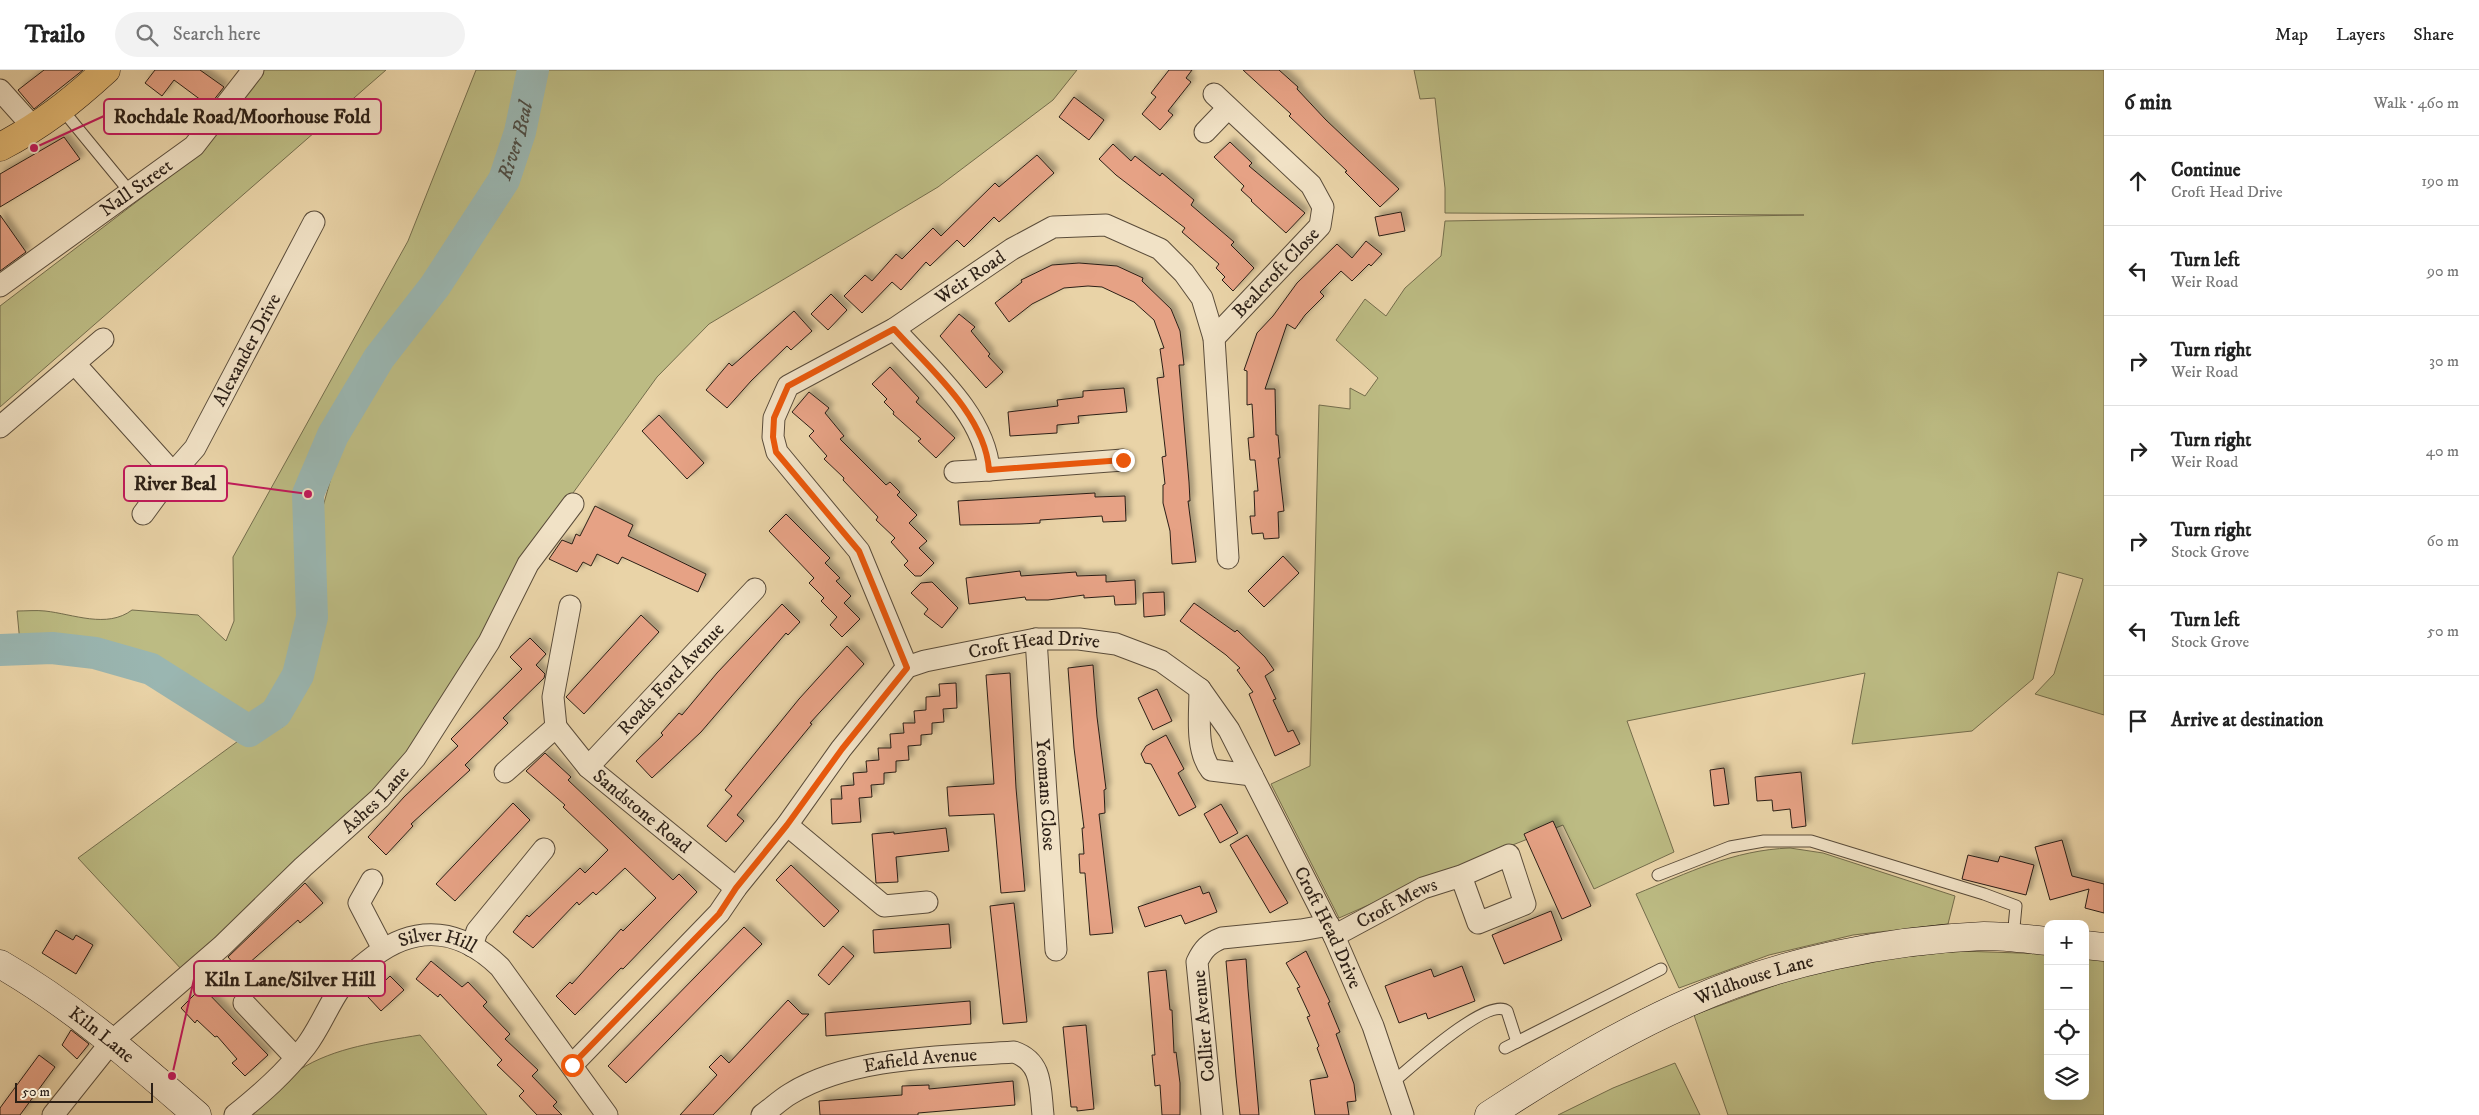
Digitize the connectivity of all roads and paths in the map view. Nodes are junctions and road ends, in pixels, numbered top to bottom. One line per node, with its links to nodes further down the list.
1 (106, 70): 4 (main road)
2 (253, 70): 8 (street, Nall Street)
3 (0, 90): 5 (street)
4 (61, 108): 5 (main road); 8 (lane)
5 (35, 129): 7 (main road)
6 (1205, 132): 12 (street, Bealcroft Close)
7 (0, 146)
8 (130, 192): 10 (street, Nall Street)
9 (314, 222): 19 (street, Alexander Drive)
10 (0, 286)
11 (894, 329): 12 (street, Weir Road); 17 (street); 26 (street, Weir Road)
12 (1214, 338): 22 (street, Weir Road)
13 (103, 339): 14 (street)
14 (75, 364): 15 (street); 19 (street)
15 (0, 426)
16 (1123, 460): 17 (street)
17 (989, 470): 18 (street)
18 (955, 472)
19 (172, 473): 21 (street, Alexander Drive)
20 (573, 504): 50 (street, Ashes Lane)
21 (142, 514)
22 (1228, 558)
23 (755, 589): 29 (street, Roads Ford Avenue)
24 (570, 606): 28 (street)
25 (1036, 639): 26 (street, Croft Head Drive); 27 (street, Croft Head Drive); 46 (street, Yeomans Close)
26 (907, 668): 32 (street)
27 (1200, 690): 31 (street, Croft Head Drive); 31 (street)
28 (556, 727): 29 (street, Sandstone Road); 30 (street)
29 (588, 767): 37 (street, Sandstone Road)
30 (505, 772)
31 (1252, 775): 39 (street, Croft Head Drive)
32 (787, 825): 37 (street); 38 (street)
33 (544, 849): 43 (street)
34 (1658, 875): 40 (lane)
35 (1461, 876): 39 (street, Croft Mews)
36 (372, 880): 45 (street)
37 (736, 888): 54 (street)
38 (927, 902)
39 (1332, 930): 55 (street, Croft Head Drive); 62 (street, Collier Avenue)
40 (2013, 938): 41 (main road, Wildhouse Lane); 64 (main road, Wildhouse Lane)
41 (2044, 941)
42 (2089, 945): 44 (main road)
43 (472, 946): 45 (street, Silver Hill); 54 (street, Silver Hill)
44 (2104, 947)
45 (383, 949): 53 (street, Silver Hill)
46 (1056, 950)
47 (0, 964): 50 (main road, Kiln Lane)
48 (1661, 970): 51 (lane)
49 (244, 1003): 53 (street)
50 (112, 1040): 56 (street, Ashes Lane); 57 (main road, Kiln Lane)
51 (1517, 1042): 52 (lane); 55 (lane)
52 (1505, 1048)
53 (296, 1058): 58 (street, Silver Hill)
54 (572, 1065): 59 (street, Silver Hill)
55 (1393, 1082): 63 (street, Croft Head Drive)
56 (52, 1115)
57 (197, 1115)
58 (235, 1115)
59 (607, 1115)
60 (762, 1115): 61 (street, Eafield Avenue)
61 (1043, 1115)
62 (1212, 1115)
63 (1403, 1115)
64 (1489, 1115)

